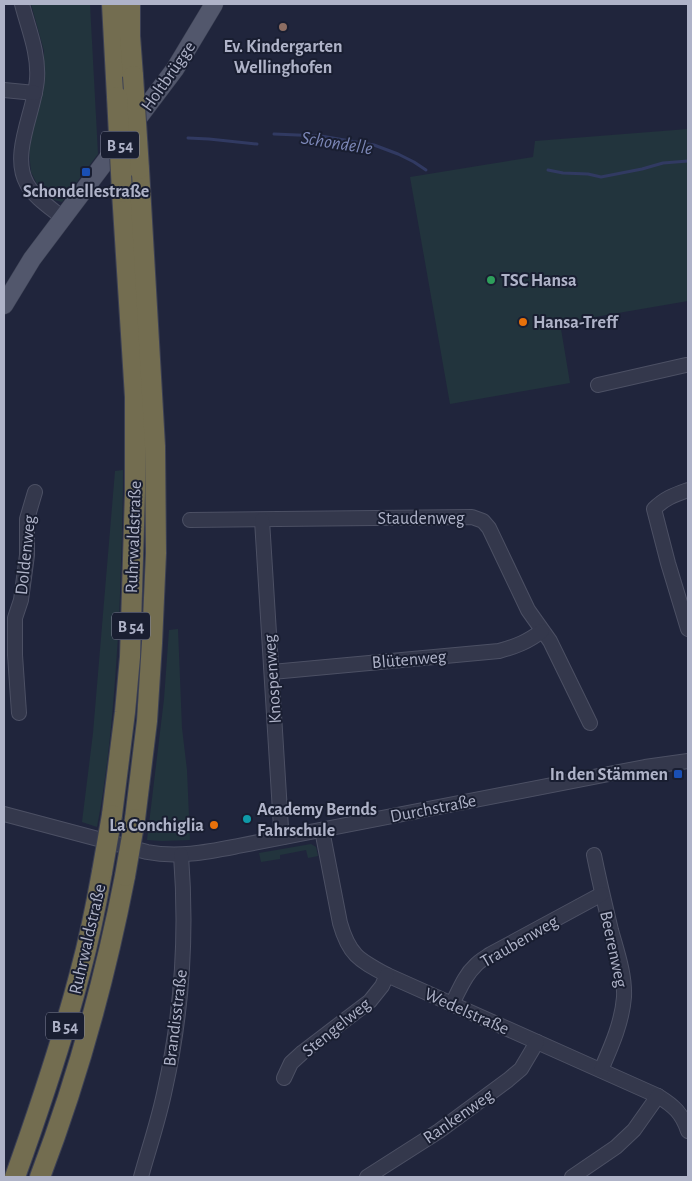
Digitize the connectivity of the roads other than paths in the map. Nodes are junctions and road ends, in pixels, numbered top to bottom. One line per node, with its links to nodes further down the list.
1 (22, 4): 6 (street)
2 (112, 4): 35 (highway, Ruhrwaldstraße / B 54, bridge)
3 (130, 4): 36 (highway, Ruhrwaldstraße / B 54, bridge)
4 (214, 4): 7 (main road, Holtbrügge)
5 (4, 90): 6 (street)
6 (35, 93): 7 (street)
7 (63, 218): 8 (main road, Holtbrügge)
8 (4, 305)
9 (688, 368): 10 (street)
10 (598, 384)
11 (688, 490): 16 (street)
12 (34, 492): 15 (street, Doldenweg)
13 (190, 520): 14 (street, Staudenweg)
14 (262, 520): 17 (street, Staudenweg); 18 (street, Knospenweg)
15 (9, 617): 19 (street, Doldenweg)
16 (688, 629)
17 (542, 631): 18 (street, Blütenweg); 20 (street, Staudenweg)
18 (272, 672): 24 (street, Knospenweg)
19 (19, 713)
20 (590, 723)
21 (688, 761): 23 (street, Durchstraße)
22 (4, 814): 25 (street, Durchstraße)
23 (322, 830): 24 (street, Durchstraße); 28 (street, Wedelstraße)
24 (283, 837): 25 (street, Durchstraße)
25 (181, 855): 37 (street, Brandisstraße)
26 (594, 855): 27 (street, Beerenweg)
27 (602, 894): 29 (street, Traubenweg); 31 (street, Beerenweg)
28 (387, 975): 29 (street, Wedelstraße); 32 (street, Stengelweg)
29 (452, 1004): 30 (street, Wedelstraße)
30 (537, 1042): 31 (street, Wedelstraße); 38 (street, Rankenweg)
31 (601, 1070): 33 (street, Wedelstraße)
32 (284, 1078)
33 (658, 1096): 34 (street, Wedelstraße); 39 (street)
34 (688, 1131)
35 (15, 1177)
36 (40, 1177)
37 (141, 1177)
38 (368, 1177)
39 (572, 1177)

